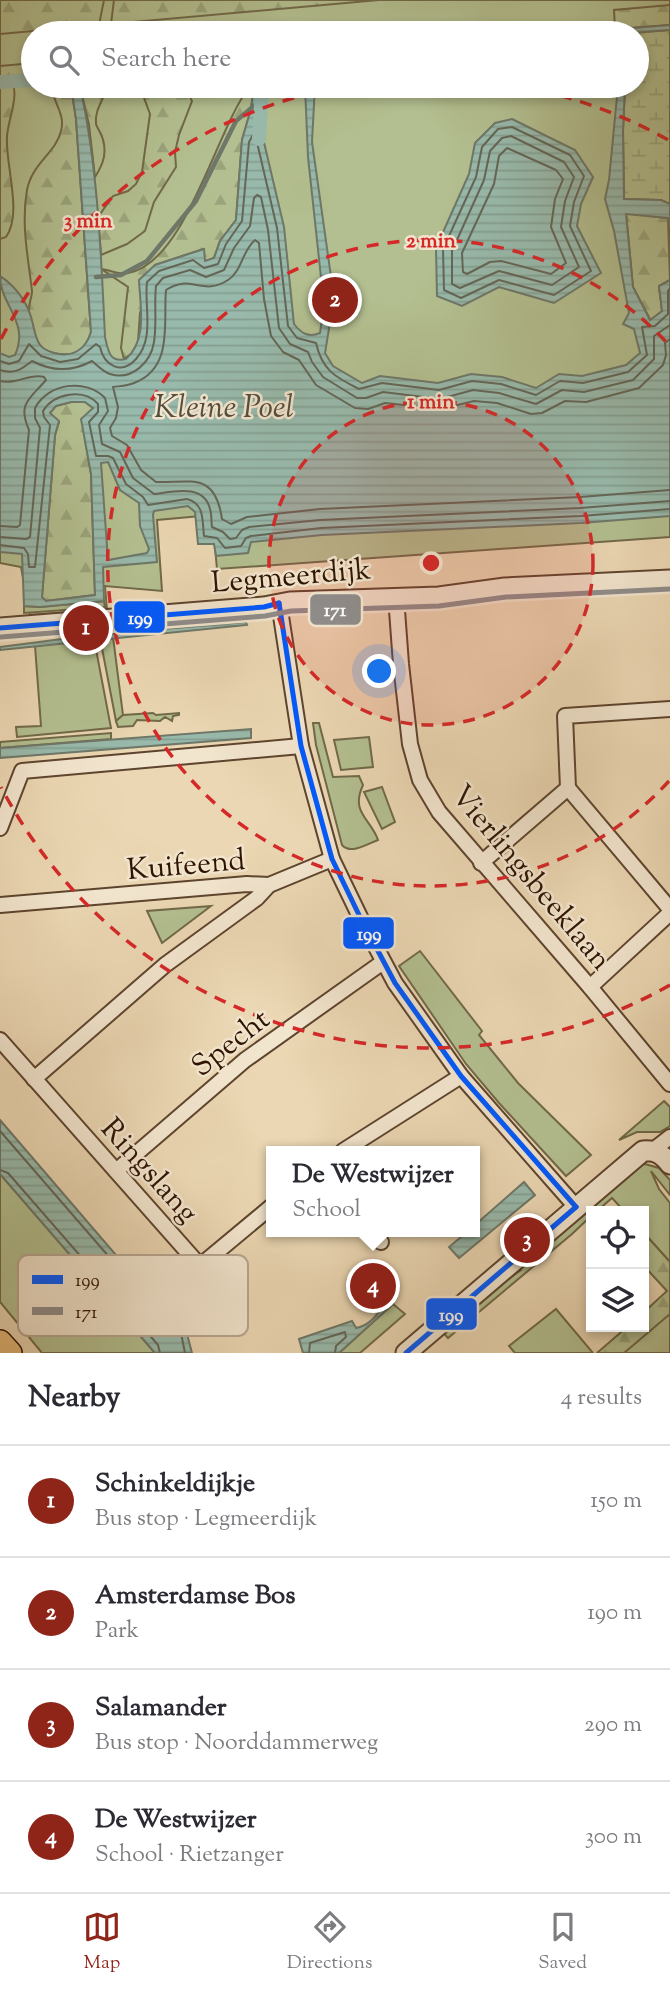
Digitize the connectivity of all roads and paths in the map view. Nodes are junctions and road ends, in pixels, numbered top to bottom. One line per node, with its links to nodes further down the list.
1 (670, 580): 2 (street, Legmeerdijk)
2 (396, 597): 3 (street, Legmeerdijk); 10 (street, Vierlingsbeeklaan)
3 (279, 603): 4 (street, Legmeerdijk); 6 (street)
4 (0, 628)
5 (670, 709): 7 (street)
6 (301, 746): 8 (street); 9 (street)
7 (568, 788): 10 (street); 13 (street)
8 (0, 828)
9 (332, 859): 11 (street, Kuifeend); 14 (street)
10 (481, 863): 15 (street, Vierlingsbeeklaan)
11 (270, 885): 12 (street, Kuifeend); 18 (street, Kuifeend)
12 (0, 905)
13 (670, 911): 15 (street)
14 (383, 962): 17 (street); 23 (street, Specht)
15 (590, 987): 19 (street, Vierlingsbeeklaan)
16 (0, 1040): 18 (street, Ringslang)
17 (461, 1076): 21 (street); 24 (street)
18 (34, 1079): 23 (street, Ringslang)
19 (670, 1084)
20 (670, 1137): 22 (street)
21 (351, 1146)
22 (662, 1157): 24 (street)
23 (116, 1171): 26 (street, Ringslang)
24 (576, 1208): 30 (street)
25 (266, 1210): 27 (street, Ringslang)
26 (190, 1255)
27 (213, 1255)
28 (0, 1342): 29 (main road)
29 (10, 1353)
30 (405, 1353)

